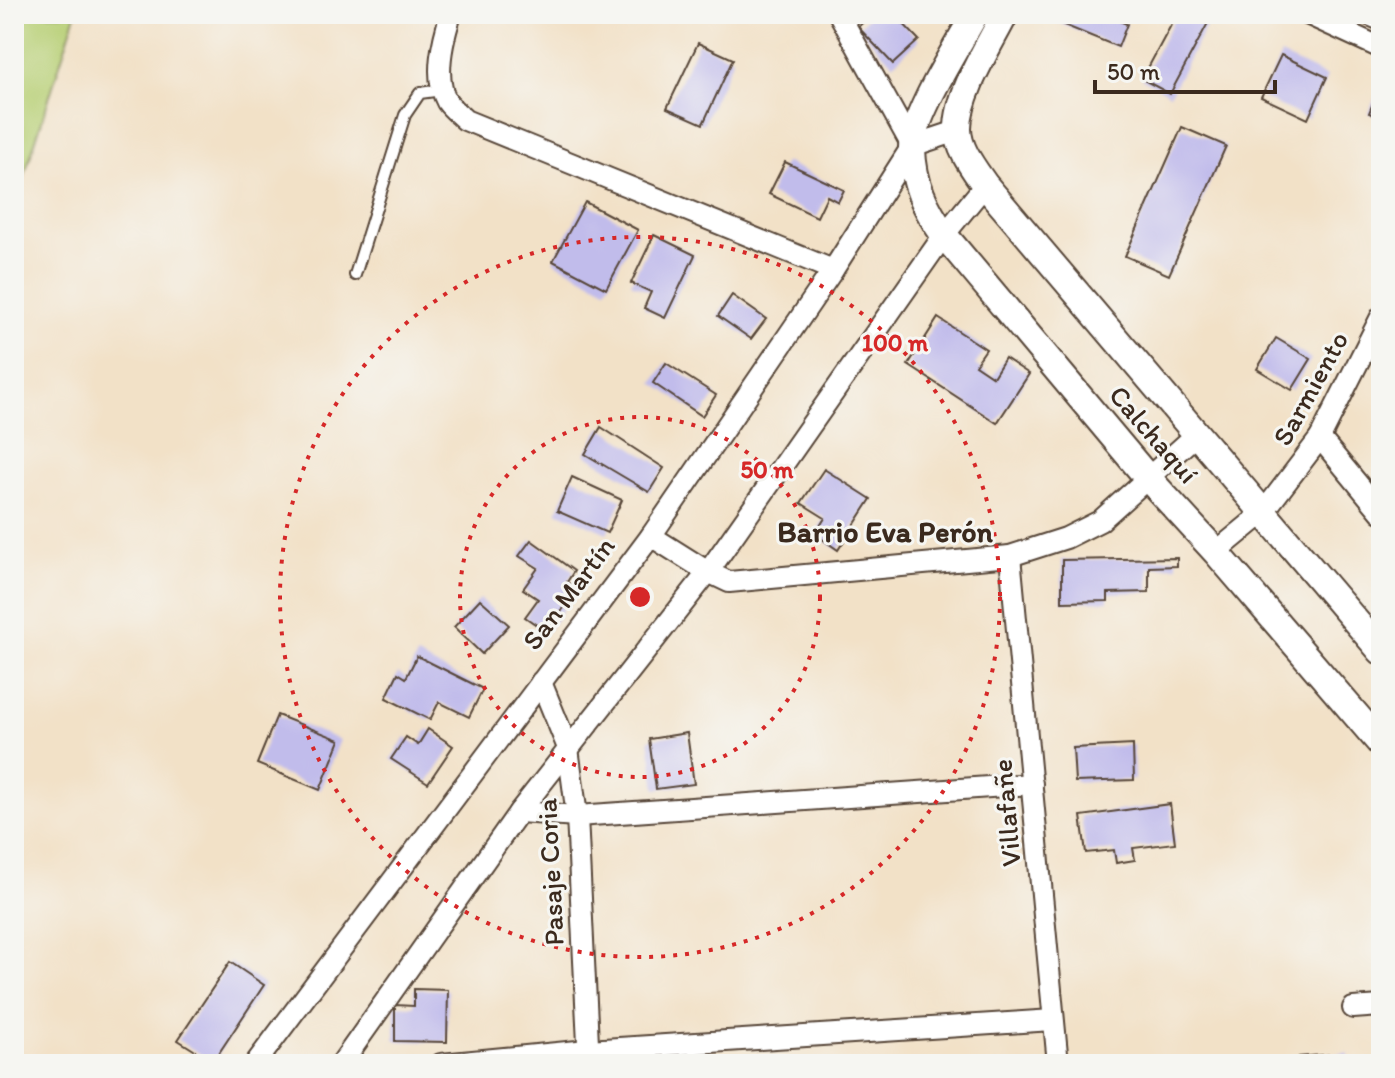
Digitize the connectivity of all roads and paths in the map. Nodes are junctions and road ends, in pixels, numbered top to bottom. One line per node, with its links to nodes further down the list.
1 (451, 14): 9 (street)
2 (839, 14): 11 (street)
3 (975, 14): 11 (street, San Martín)
4 (1005, 14): 10 (street)
5 (1307, 14): 8 (street)
6 (1367, 14): 7 (street)
7 (1381, 20)
8 (1381, 48)
9 (442, 90): 14 (street); 15 (lane)
10 (957, 131): 11 (street); 12 (street, Calchaquí)
11 (912, 146): 13 (street, Calchaquí); 14 (street, San Martín)
12 (985, 185): 13 (street); 17 (street, Calchaquí)
13 (944, 235): 19 (street, Calchaquí); 25 (street)
14 (833, 270): 22 (street, San Martín)
15 (355, 275)
16 (1381, 317): 18 (street, Sarmiento)
17 (1197, 434): 19 (street); 21 (street, Calchaquí)
18 (1320, 438): 20 (street); 21 (street, Sarmiento)
19 (1147, 477): 23 (street, Calchaquí); 24 (street)
20 (1381, 512)
21 (1262, 514): 23 (street, Sarmiento); 26 (street, Calchaquí)
22 (651, 536): 25 (street); 27 (street, San Martín)
23 (1216, 552): 28 (street, Calchaquí)
24 (1010, 556): 25 (street); 30 (street, Villafañe)
25 (708, 572): 29 (street)
26 (1381, 651)
27 (541, 682): 29 (street, Pasaje Coria); 38 (street, San Martín)
28 (1381, 744)
29 (568, 748): 31 (street); 32 (street, Pasaje Coria)
30 (1032, 784): 32 (street); 35 (street, Villafañe)
31 (519, 812): 32 (street); 37 (street)
32 (577, 816): 36 (street, Pasaje Coria)
33 (1381, 1006): 34 (street)
34 (1353, 1008)
35 (1053, 1020): 36 (street); 40 (street, Villafañe)
36 (588, 1057): 39 (street)
37 (349, 1063)
38 (255, 1064)
39 (441, 1064)
40 (1058, 1064)

